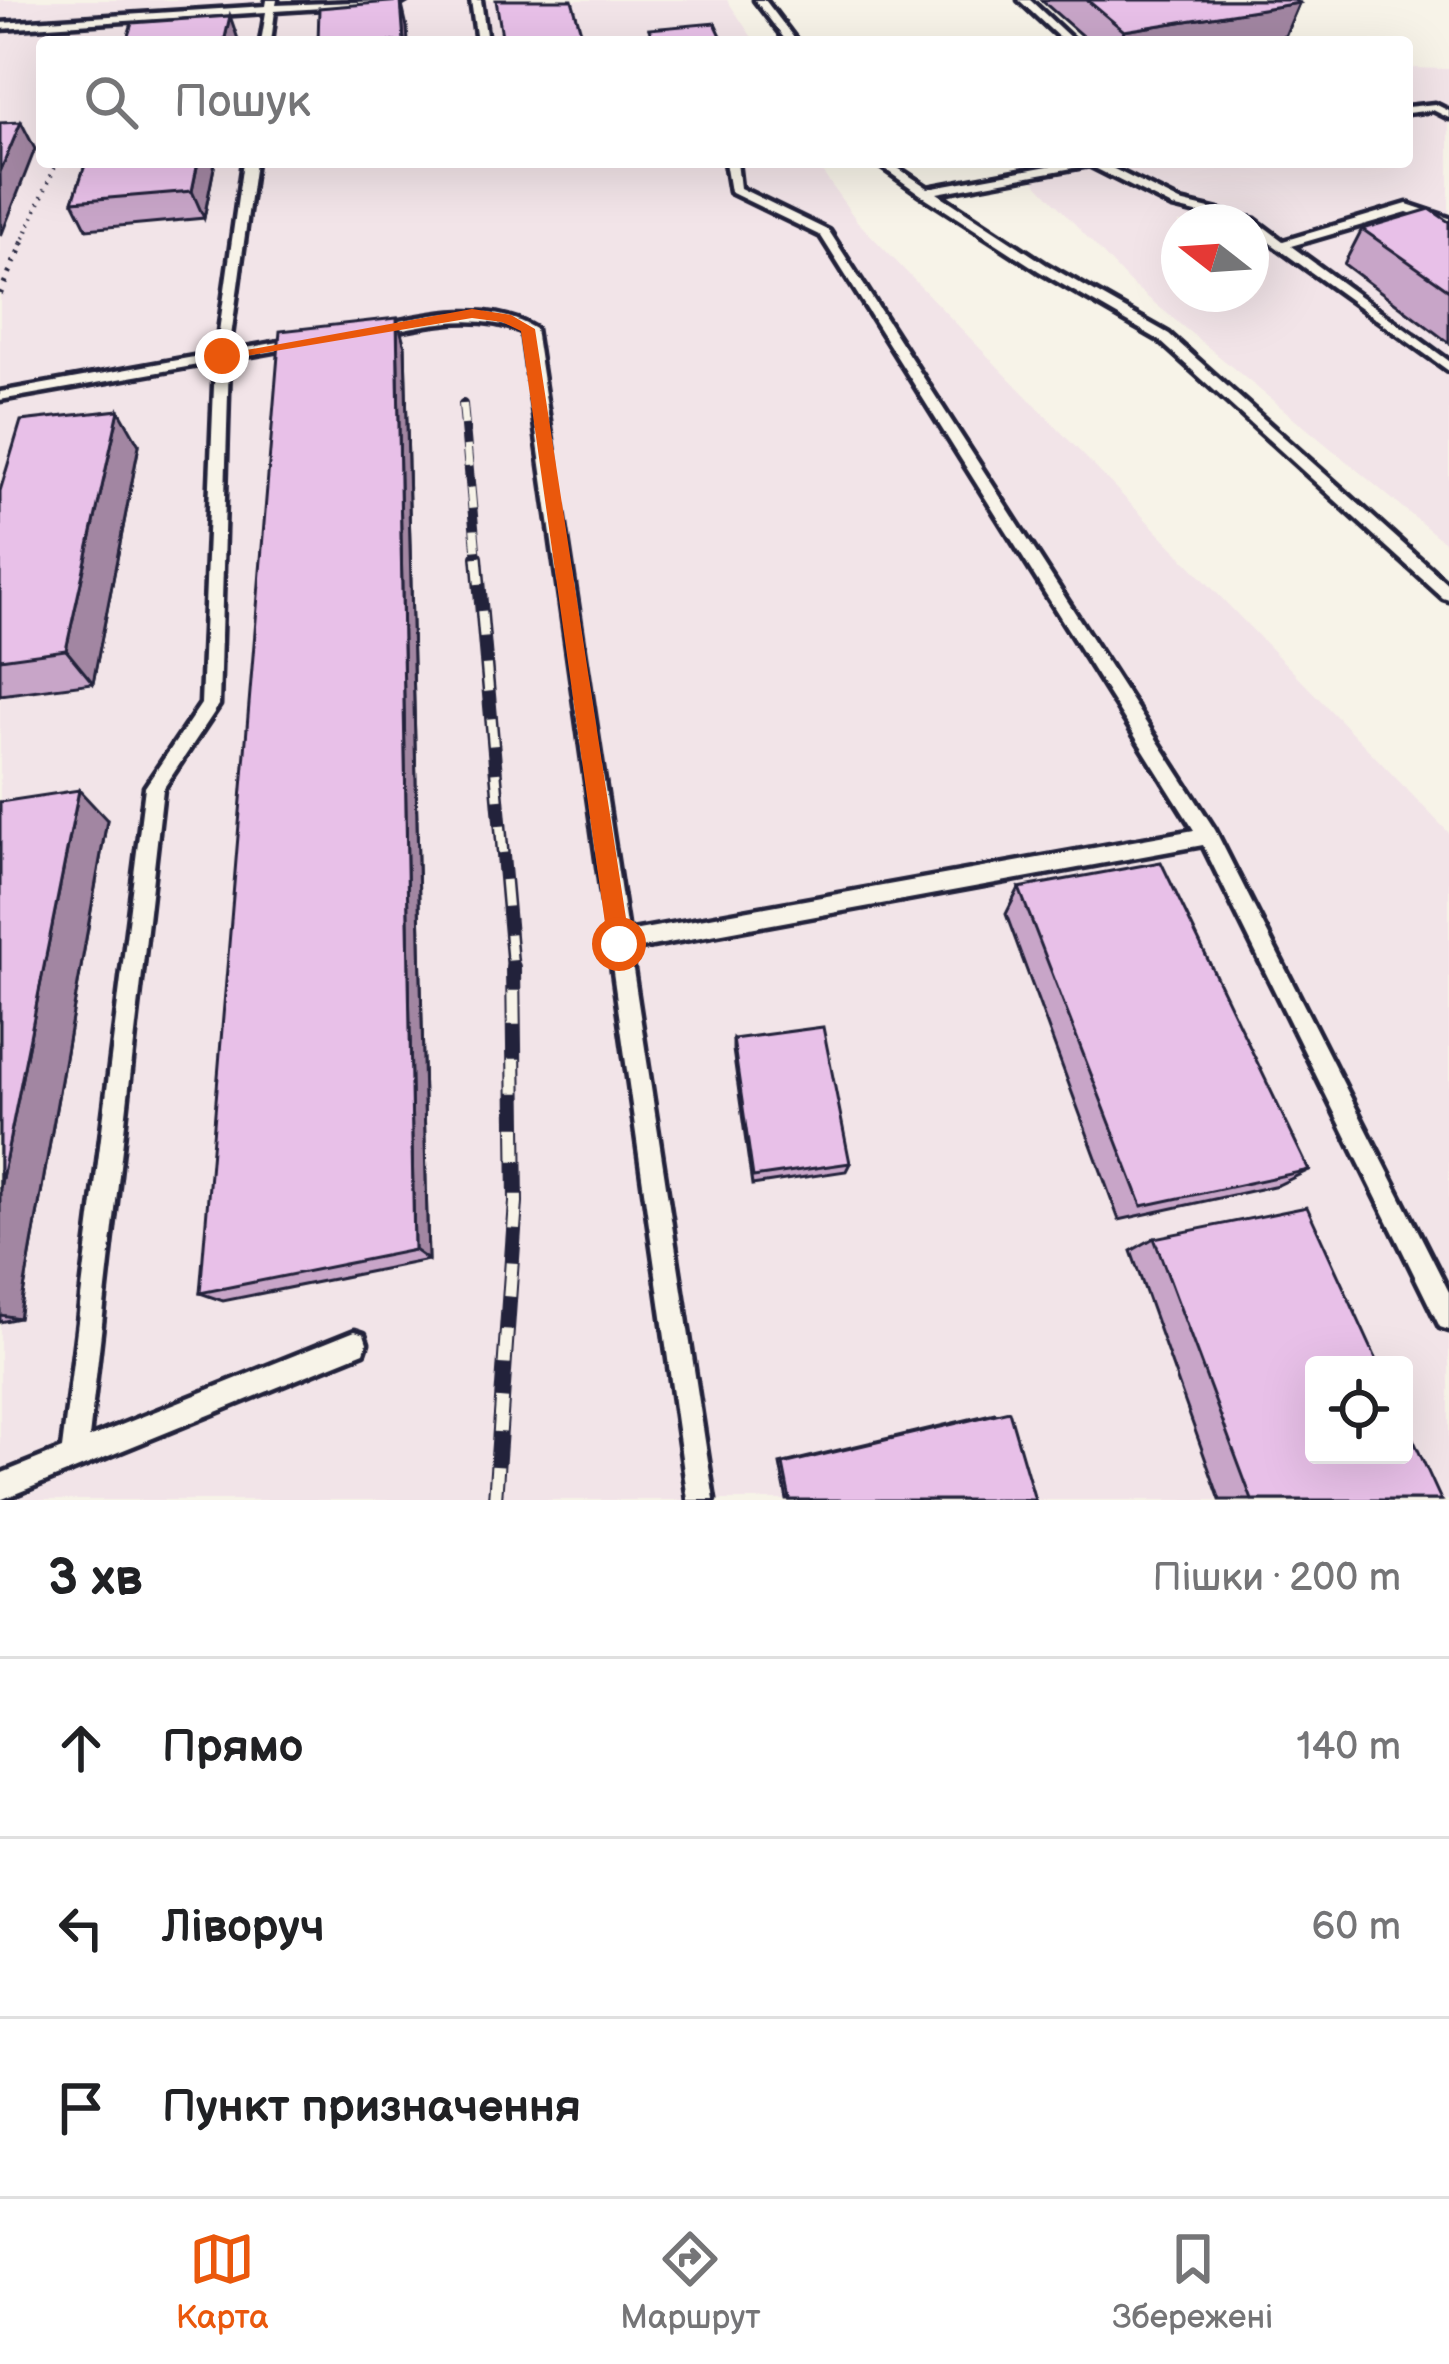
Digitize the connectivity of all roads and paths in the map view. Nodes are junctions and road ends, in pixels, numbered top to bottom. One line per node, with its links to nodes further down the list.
1 (402, 0): 5 (lane)
2 (476, 0): 8 (lane)
3 (760, 0): 9 (lane)
4 (1024, 0): 10 (lane)
5 (271, 5): 6 (lane); 7 (lane)
6 (0, 26)
7 (267, 36)
8 (481, 36)
9 (787, 36)
10 (1063, 36)
11 (1413, 109): 12 (lane)
12 (1449, 115)
13 (54, 168): 24 (path)
14 (248, 168): 27 (lane)
15 (732, 168): 31 (lane)
16 (889, 168): 19 (lane)
17 (1058, 168): 19 (lane)
18 (1102, 168): 20 (lane)
19 (924, 193): 30 (lane)
20 (1174, 204)
21 (1449, 222): 23 (lane)
22 (1269, 234): 23 (lane)
23 (1285, 244): 28 (lane)
24 (0, 294)
25 (358, 333): 32 (lane)
26 (313, 340): 27 (lane)
27 (222, 356): 29 (lane); 35 (lane)
28 (1449, 367)
29 (0, 396)
30 (1449, 594)
31 (1208, 836): 32 (lane); 33 (lane)
32 (619, 944): 37 (lane)
33 (1449, 1318)
34 (355, 1343): 35 (lane)
35 (74, 1456): 36 (lane)
36 (0, 1487)
37 (700, 1500)

